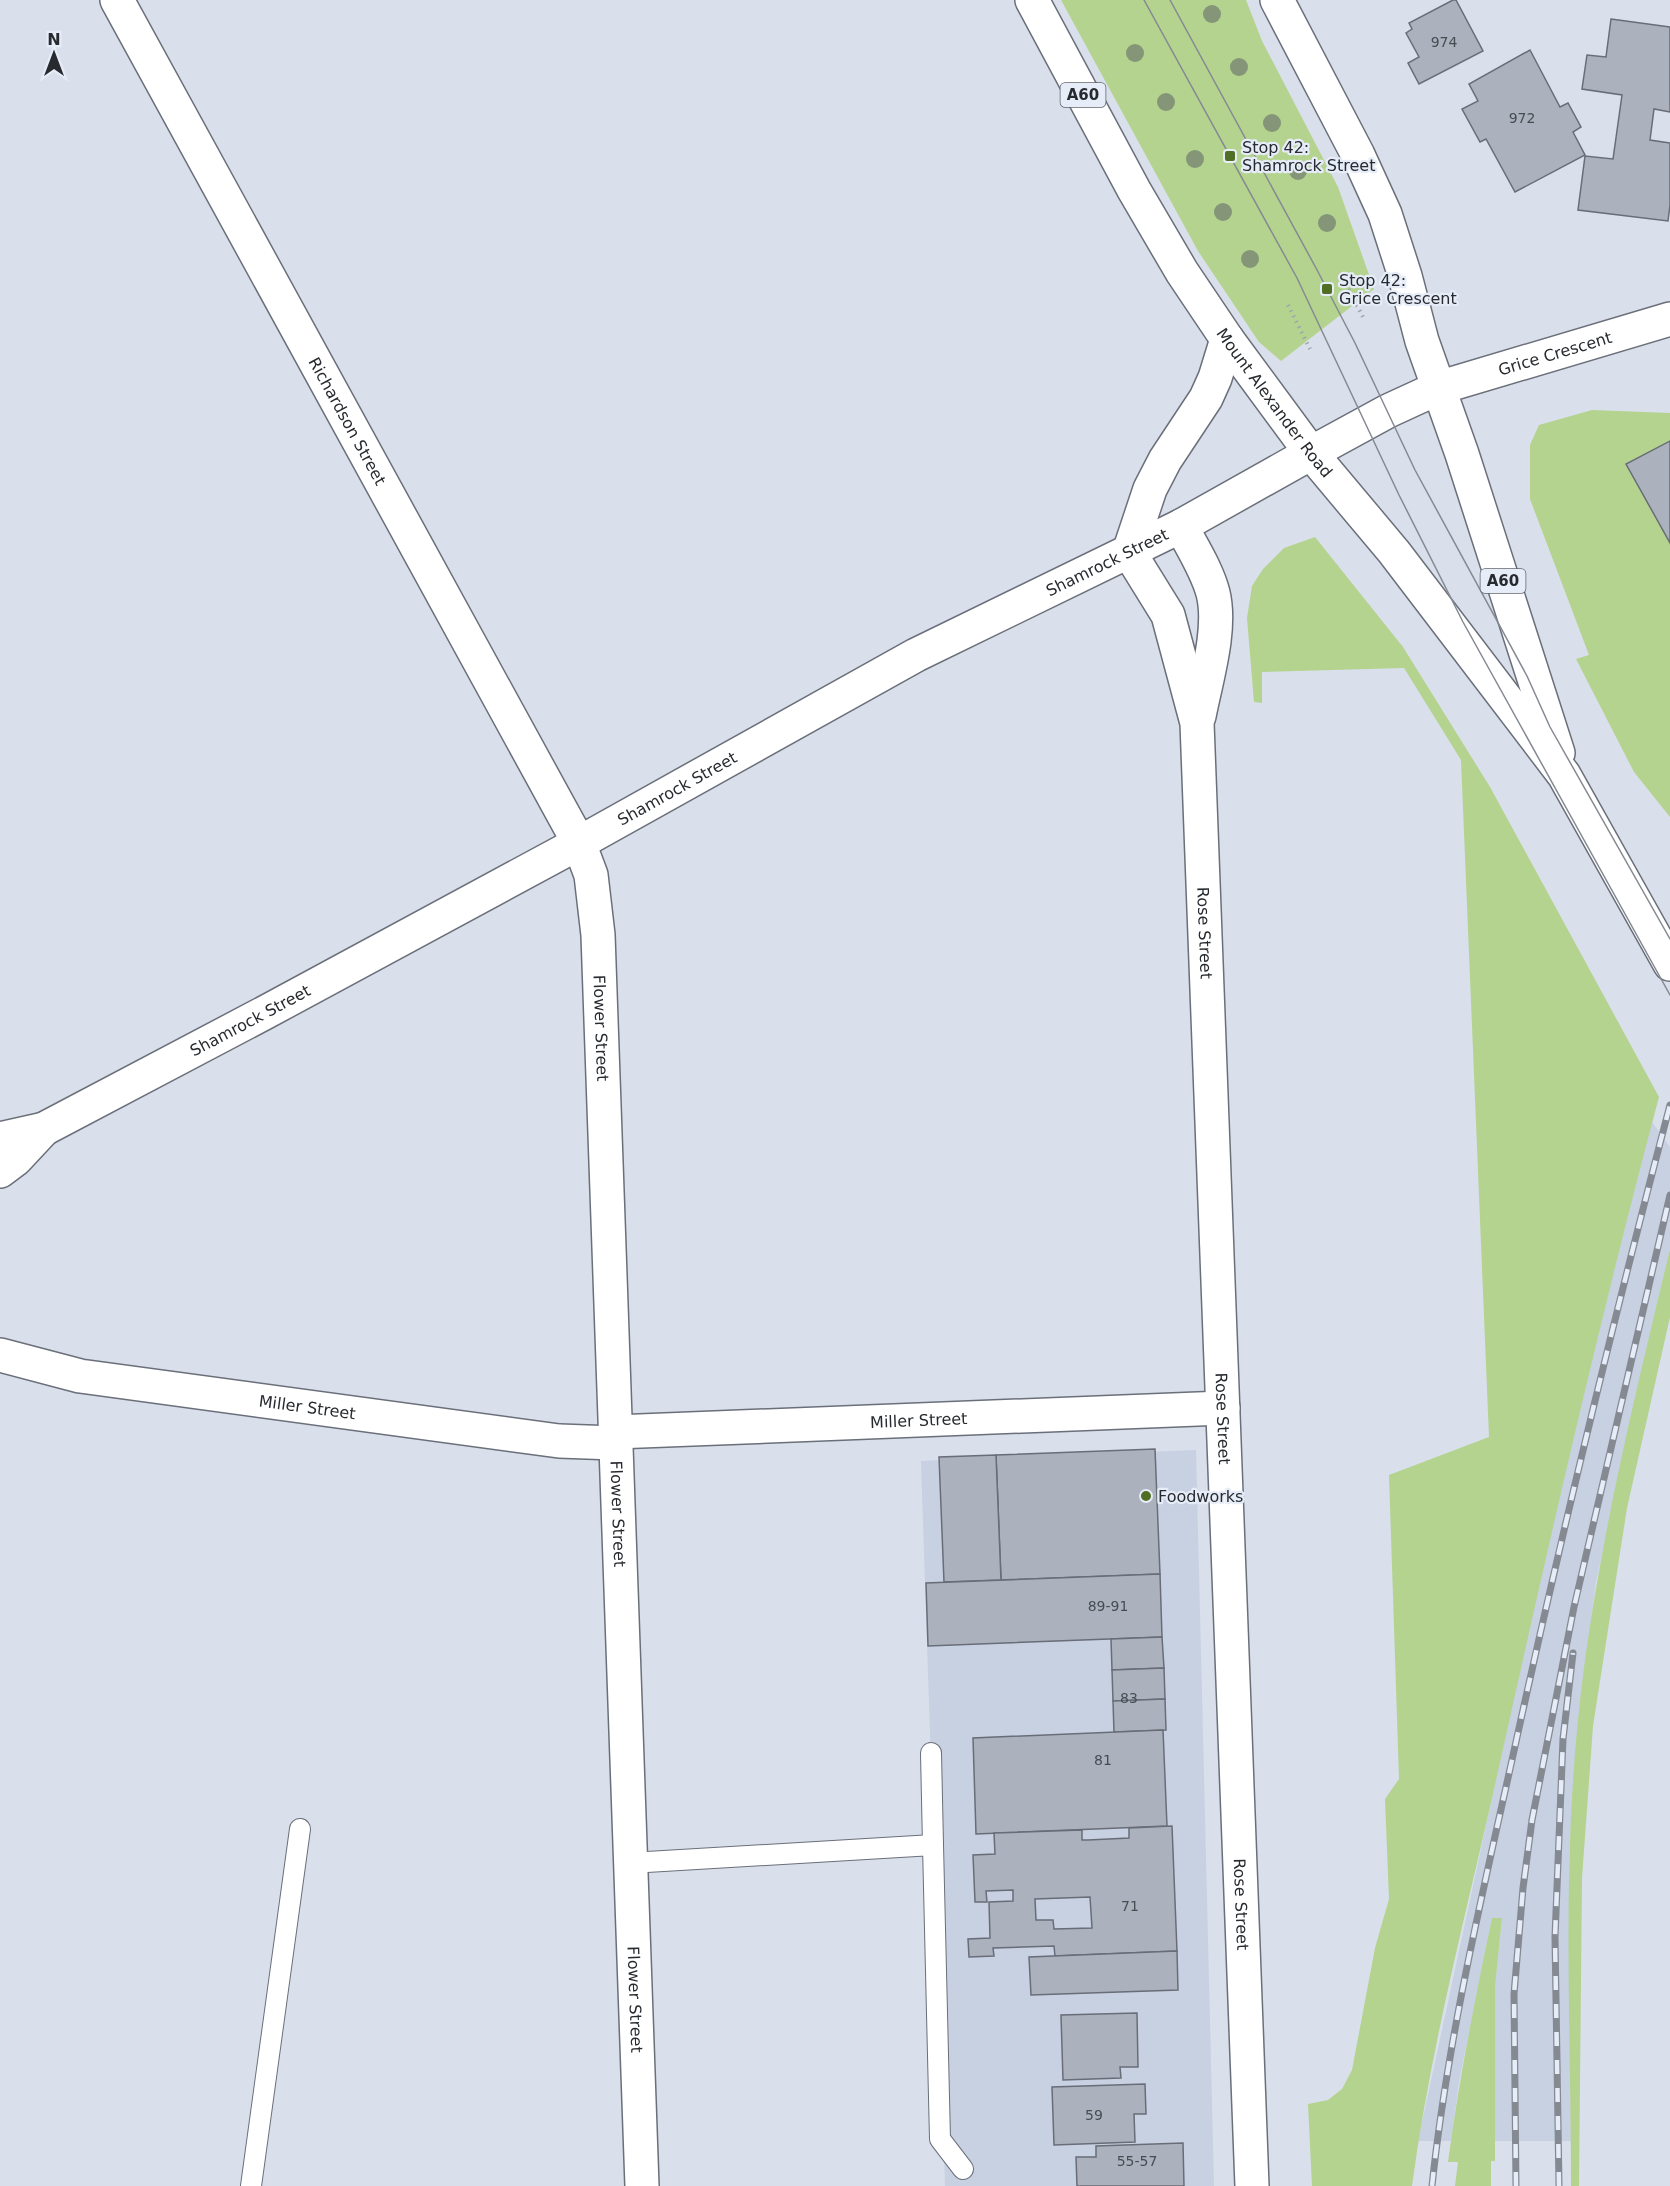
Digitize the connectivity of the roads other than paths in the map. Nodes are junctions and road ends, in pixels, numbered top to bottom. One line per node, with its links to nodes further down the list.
1 (117, 0): 12 (street, Richardson Street)
2 (1032, 0): 5 (street, Mount Alexander Road / A60)
3 (1277, 0): 6 (street, Mount Alexander Road / A60)
4 (1670, 319): 6 (street, Grice Crescent)
5 (1227, 339): 7 (street, Mount Alexander Road / A60); 9 (street)
6 (1438, 388): 7 (street, Grice Crescent); 11 (street, Mount Alexander Road / A60)
7 (1311, 453): 8 (street, Shamrock Street); 11 (street, Mount Alexander Road / A60)
8 (1181, 526): 9 (street, Shamrock Street); 10 (street, Rose Street)
9 (1129, 552): 10 (street, Rose Street); 12 (street, Shamrock Street)
10 (1197, 723): 18 (street, Rose Street)
11 (1564, 775): 13 (street, Mount Alexander Road / A60)
12 (579, 843): 14 (street, Shamrock Street); 19 (street, Flower Street)
13 (1670, 964)
14 (44, 1129): 15 (street, Shamrock Street); 16 (street, Shamrock Street)
15 (0, 1139)
16 (0, 1171)
17 (0, 1355): 19 (street, Miller Street)
18 (1223, 1408): 19 (street, Miller Street); 27 (street, Rose Street)
19 (615, 1438): 23 (street, Flower Street)
20 (931, 1754): 22 (lane)
21 (300, 1828): 25 (lane)
22 (933, 1845): 23 (lane); 24 (lane)
23 (630, 1863): 26 (street, Flower Street)
24 (963, 2169)
25 (251, 2186)
26 (642, 2186)
27 (1252, 2186)

